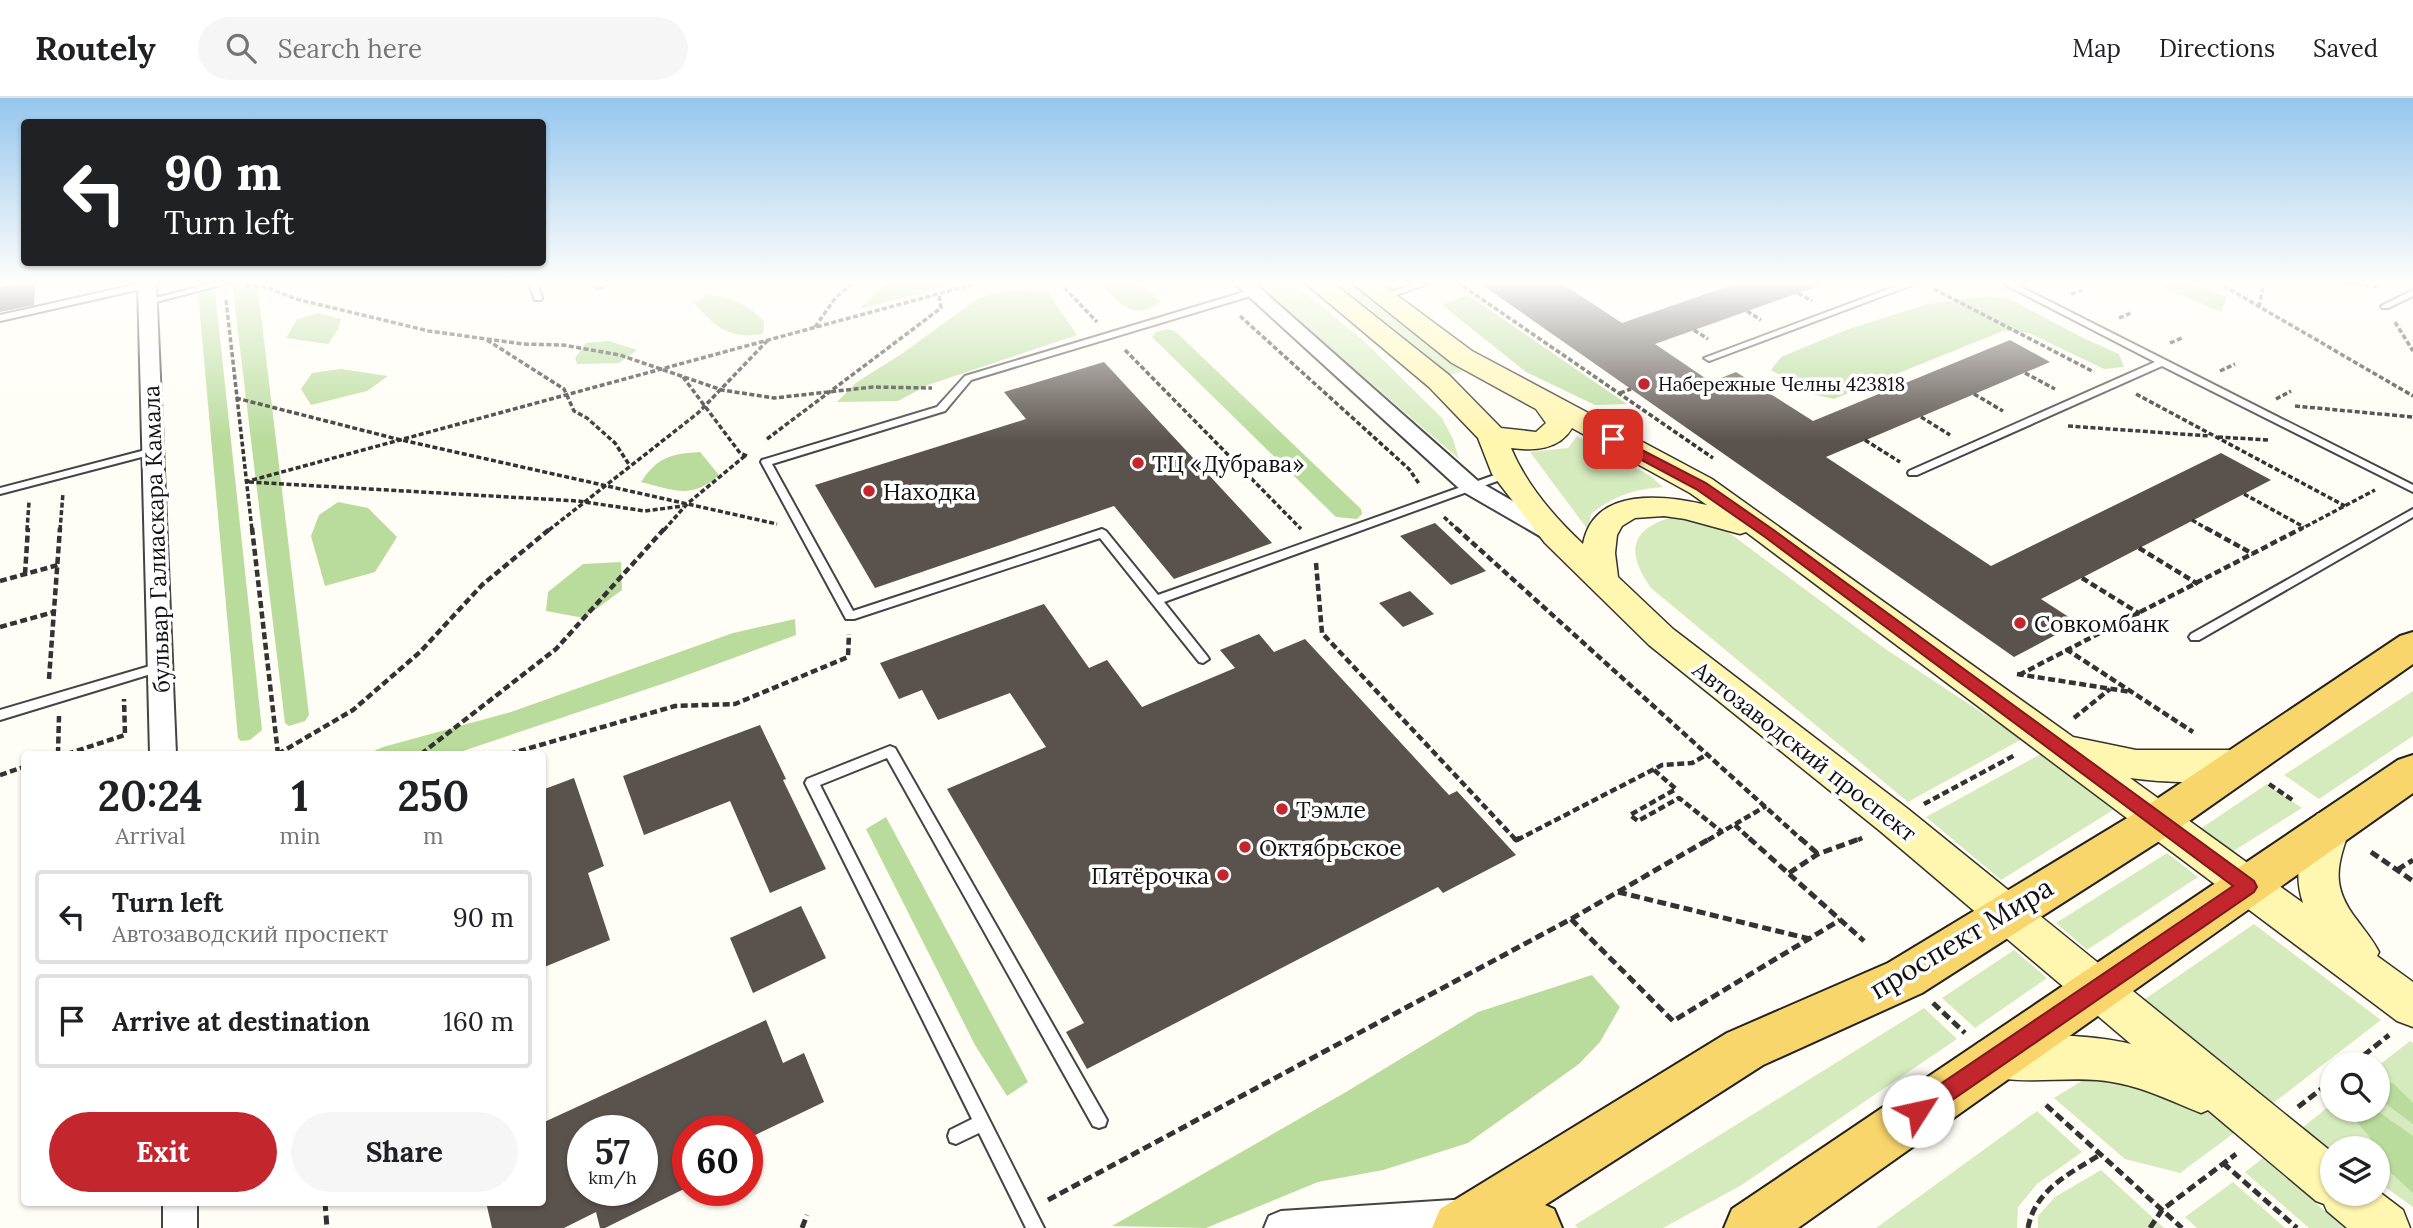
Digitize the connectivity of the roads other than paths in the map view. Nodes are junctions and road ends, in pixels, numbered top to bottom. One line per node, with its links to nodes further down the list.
1 (149, 335): 12 (street, бульвар Галиаскара Камала)
2 (1112, 335): 22 (lane)
3 (1301, 335): 15 (street)
4 (1382, 335): 11 (street, Автозаводский проспект)
5 (1432, 335): 10 (street)
6 (1772, 335): 8 (lane)
7 (2109, 335): 9 (lane)
8 (1709, 358)
9 (2163, 362): 13 (lane); 16 (lane)
10 (1547, 403): 11 (street); 19 (street)
11 (1491, 435): 14 (street, Автозаводский проспект)
12 (153, 451): 17 (lane); 26 (street, бульвар Галиаскара Камала)
13 (1915, 473)
14 (1507, 474): 15 (lane); 20 (street, Автозаводский проспект)
15 (1470, 486): 20 (street); 22 (lane)
16 (2413, 489)
17 (0, 491)
18 (2413, 512): 23 (lane)
19 (1770, 534): 21 (street); 28 (street)
20 (1556, 536): 21 (street, Автозаводский проспект)
21 (1603, 583): 35 (street, Автозаводский проспект)
22 (1157, 600): 25 (lane)
23 (2195, 637)
24 (2413, 645): 30 (main road, проспект Мира)
25 (1203, 659)
26 (160, 667): 27 (lane); 29 (street, бульвар Галиаскара Камала)
27 (0, 715)
28 (2045, 738): 30 (street); 32 (street)
29 (163, 751)
30 (2250, 771): 32 (main road, проспект Мира)
31 (2413, 771): 33 (main road)
32 (2157, 821): 34 (street); 35 (main road, проспект Мира)
33 (2331, 825): 34 (main road); 37 (street)
34 (2247, 887): 36 (main road); 37 (street)
35 (2006, 914): 36 (street, Автозаводский проспект); 46 (main road, проспект Мира)
36 (2097, 988): 38 (main road); 41 (street, Автозаводский проспект)
37 (2407, 1015)
38 (1980, 1046): 41 (street); 51 (main road)
39 (1099, 1120): 40 (lane)
40 (983, 1122): 42 (lane); 48 (lane)
41 (2268, 1130): 43 (street, Автозаводский проспект)
42 (956, 1136)
43 (2320, 1173)
44 (180, 1206): 47 (street)
45 (2358, 1206): 52 (street)
46 (1469, 1222): 49 (street); 50 (main road)
47 (180, 1228)
48 (1035, 1228)
49 (1281, 1228)
50 (1535, 1228)
51 (1751, 1228)
52 (2385, 1228)

